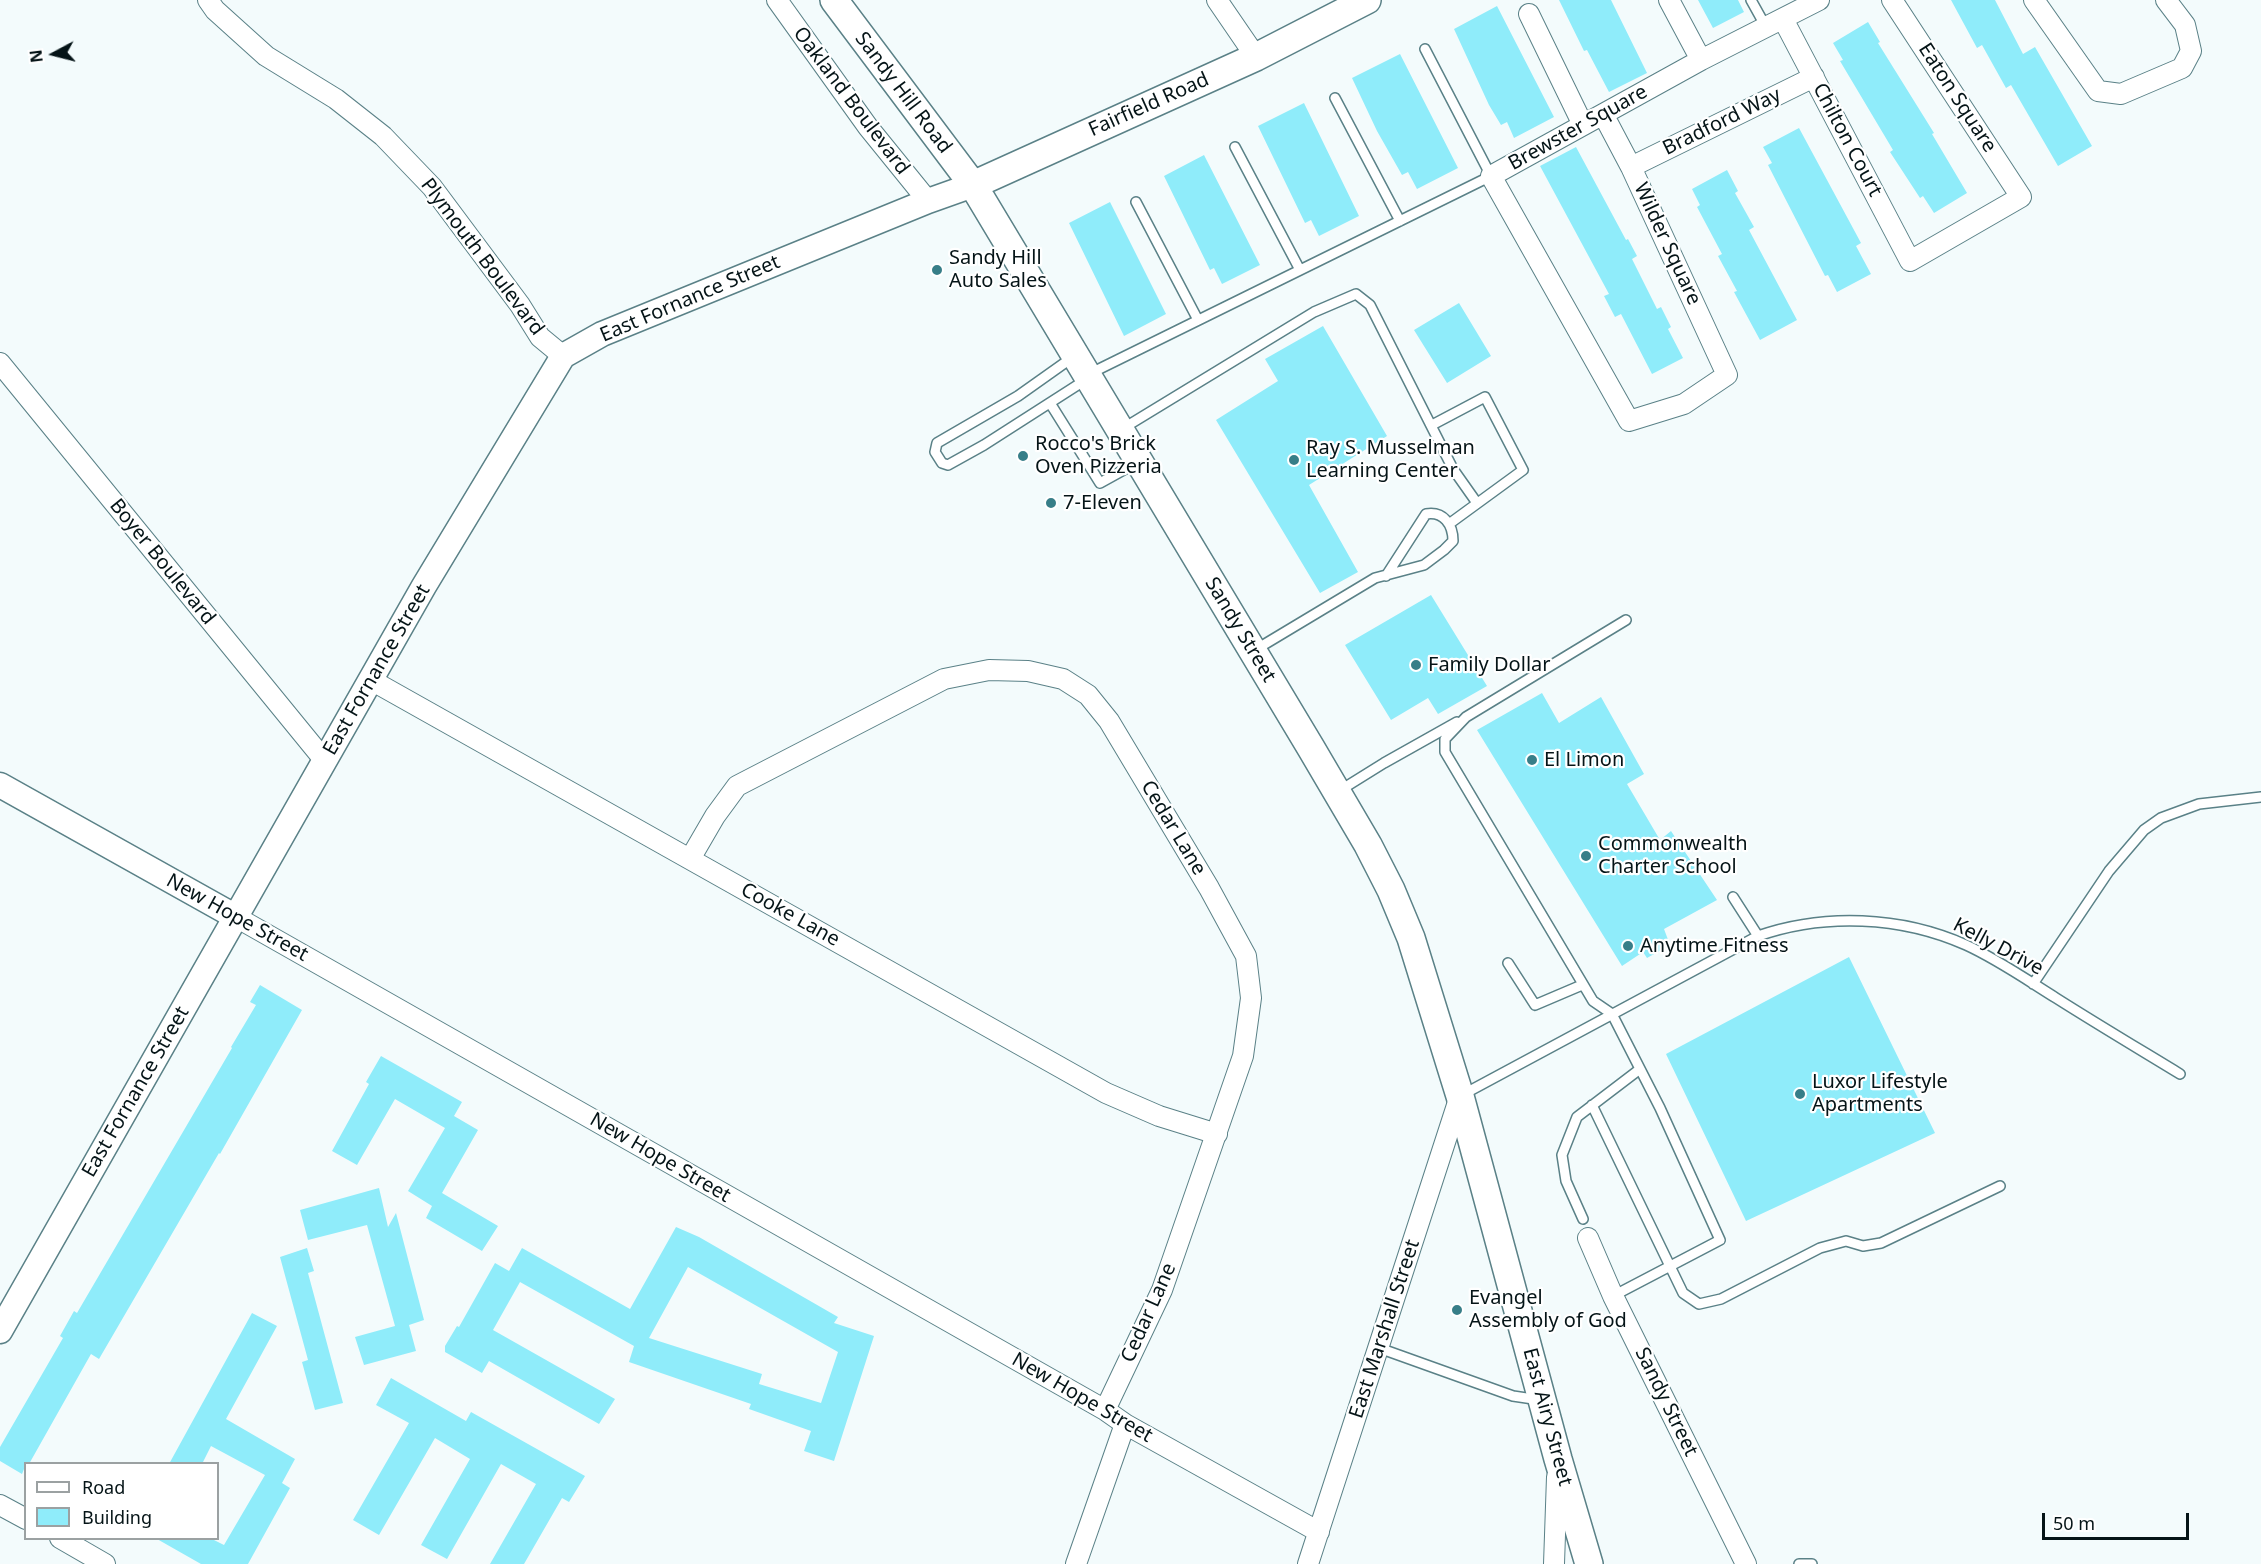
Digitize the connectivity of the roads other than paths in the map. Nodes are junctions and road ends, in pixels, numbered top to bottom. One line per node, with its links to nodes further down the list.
1 (208, 0): 31 (street, Plymouth Boulevard)
2 (777, 0): 25 (street, Oakland Boulevard)
3 (834, 0): 24 (main road, Sandy Hill Road)
4 (1217, 0): 15 (street)
5 (1367, 0): 15 (main road, Fairfield Road)
6 (1670, 0): 16 (street)
7 (1751, 0): 13 (lane)
8 (1820, 0): 13 (street, Brewster Square)
9 (1892, 0): 28 (street, Eaton Square)
10 (2034, 0): 11 (street)
11 (2166, 0)
12 (1529, 14): 20 (street)
13 (1774, 23): 16 (street, Brewster Square); 17 (street, Chilton Court)
14 (1425, 49): 23 (lane)
15 (1256, 57): 24 (main road, Fairfield Road)
16 (1701, 60): 19 (street, Brewster Square)
17 (1814, 77): 22 (street, Bradford Way); 28 (street, Chilton Court)
18 (1335, 98): 27 (lane)
19 (1603, 114): 20 (street, Brewster Square); 22 (street, Wilder Square)
20 (1583, 125): 23 (street, Brewster Square)
21 (1235, 147): 29 (lane)
22 (1630, 167): 35 (street, Wilder Square)
23 (1491, 176): 27 (lane); 35 (street, Brewster Square)
24 (973, 185): 25 (street, Fairfield Road); 33 (main road, Sandy Street)
25 (928, 201): 31 (street, East Fornance Street)
26 (1136, 202): 30 (lane)
27 (1400, 221): 29 (lane)
28 (1910, 261)
29 (1300, 270): 30 (lane)
30 (1198, 320): 33 (lane)
31 (563, 356): 44 (street, East Fornance Street)
32 (0, 363): 46 (street, Boyer Boulevard)
33 (1083, 369): 34 (lane); 34 (lane); 37 (main road, Sandy Street)
34 (1050, 403): 38 (lane)
35 (1629, 421)
36 (1432, 425): 37 (lane); 39 (lane); 39 (lane)
37 (1120, 430): 38 (main road, Sandy Street)
38 (1138, 461): 43 (main road, Sandy Street)
39 (1477, 503): 40 (lane)
40 (1449, 524): 41 (lane); 41 (lane)
41 (1386, 576): 43 (lane)
42 (1626, 620): 45 (lane)
43 (1252, 651): 48 (main road, Sandy Street)
44 (371, 680): 46 (street, East Fornance Street); 50 (street, Cooke Lane)
45 (1466, 717): 48 (lane); 56 (lane)
46 (325, 761): 52 (street, East Fornance Street)
47 (0, 785): 52 (street, New Hope Street)
48 (1337, 792): 60 (main road, Sandy Street)
49 (2261, 797): 55 (lane)
50 (690, 859): 62 (street, Cooke Lane); 62 (street, Cedar Lane)
51 (1733, 897): 53 (lane)
52 (236, 916): 68 (street, East Fornance Street); 71 (street, New Hope Street)
53 (1758, 936): 55 (lane, Kelly Drive); 57 (lane, Kelly Drive)
54 (1508, 963): 56 (lane)
55 (2033, 984): 59 (lane, Kelly Drive)
56 (1582, 985): 57 (lane)
57 (1612, 1014): 58 (lane); 60 (lane, Kelly Drive)
58 (1640, 1069): 61 (lane); 66 (lane)
59 (2180, 1074)
60 (1460, 1096): 69 (street, East Marshall Street); 70 (main road, East Airy Street)
61 (1592, 1105): 64 (lane); 66 (lane)
62 (1216, 1134): 71 (street, Cedar Lane)
63 (2000, 1186): 66 (lane)
64 (1583, 1219)
65 (1588, 1238): 67 (street, Sandy Street)
66 (1670, 1266): 67 (lane)
67 (1613, 1296): 84 (street, Sandy Street)
68 (0, 1331)
69 (1378, 1348): 70 (lane); 76 (street, East Marshall Street)
70 (1542, 1400): 73 (main road, East Airy Street)
71 (1105, 1410): 72 (street, New Hope Street)
72 (1125, 1424): 76 (street, New Hope Street); 79 (street)
73 (1558, 1459): 82 (street); 83 (main road, East Airy Street)
74 (0, 1505): 75 (street)
75 (24, 1518)
76 (1319, 1532): 80 (street); 81 (street, East Marshall Street)
77 (62, 1540): 78 (street)
78 (105, 1564)
79 (1076, 1564)
80 (1308, 1564)
81 (1322, 1564)
82 (1554, 1564)
83 (1589, 1564)
84 (1746, 1564)
85 (1799, 1564): 86 (lane)
86 (1812, 1564)

